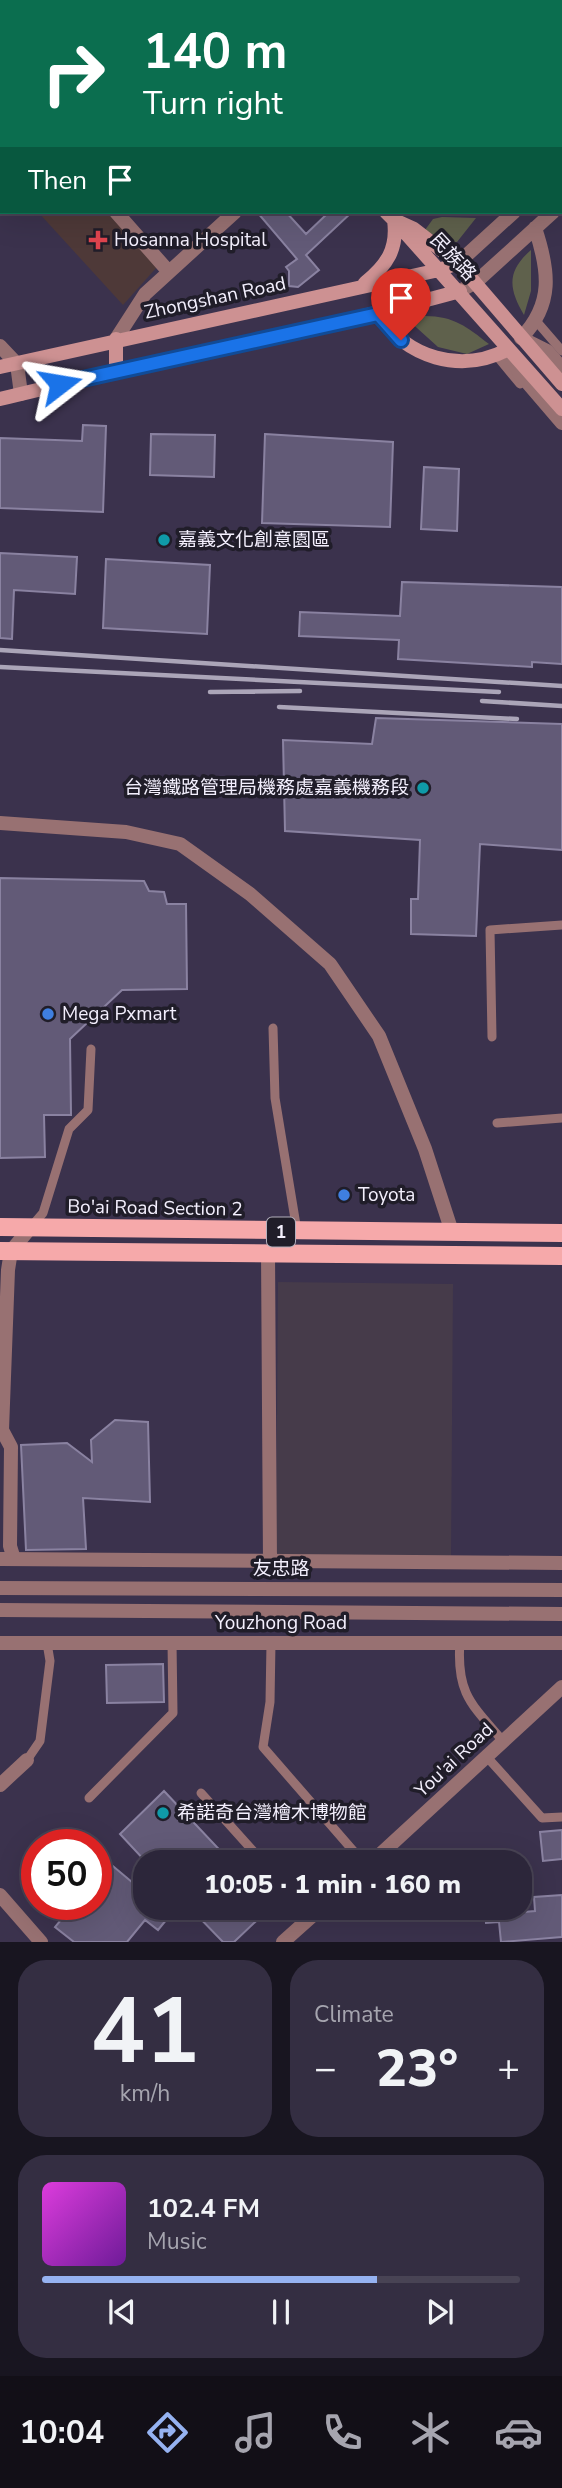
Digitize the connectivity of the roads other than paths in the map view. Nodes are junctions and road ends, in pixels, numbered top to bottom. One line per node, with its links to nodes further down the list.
1 (118, 214): 9 (street)
2 (233, 214): 9 (street)
3 (512, 214): 7 (street)
4 (551, 214): 6 (street)
5 (395, 215): 7 (main road); 8 (main road, 民族路); 11 (main road)
6 (535, 228): 10 (street); 14 (street)
7 (458, 263): 8 (main road, Zhongshan Road); 10 (main road)
8 (439, 270): 11 (main road, Zhongshan Road); 12 (main road, 民族路)
9 (169, 272): 16 (street)
10 (476, 282): 12 (street); 15 (main road)
11 (361, 286): 16 (main road, Zhongshan Road)
12 (460, 291): 13 (main road); 18 (main road, 民族路)
13 (378, 314): 18 (main road); 23 (main road)
14 (537, 322): 15 (street); 19 (lane)
15 (521, 338): 19 (main road)
16 (116, 339): 20 (main road, Zhongshan Road); 23 (main road)
17 (0, 345): 20 (street)
18 (502, 353): 24 (main road, 民族路); 30 (lane)
19 (552, 356): 22 (street); 25 (main road)
20 (17, 364): 21 (main road, Zhongshan Road); 26 (street)
21 (0, 367)
22 (562, 368)
23 (116, 370): 26 (main road)
24 (526, 375): 28 (main road, 民族路); 29 (street)
25 (562, 384)
26 (22, 394): 27 (main road)
27 (0, 399)
28 (562, 409)
29 (562, 423)
30 (562, 433)
31 (0, 823): 41 (street)
32 (562, 925): 34 (lane)
33 (273, 1028): 40 (lane)
34 (492, 1037)
35 (91, 1049): 39 (lane)
36 (562, 1118): 37 (lane)
37 (497, 1123)
38 (0, 1227): 39 (main road, Bo'ai Road Section 2 / 1)
39 (31, 1227): 40 (main road, Bo'ai Road Section 2 / 1); 43 (street)
40 (297, 1232): 41 (main road, Bo'ai Road Section 2 / 1)
41 (452, 1232): 42 (main road, Bo'ai Road Section 2 / 1)
42 (562, 1233)
43 (6, 1251): 44 (main road, 1); 46 (street)
44 (268, 1252): 45 (main road, 1); 48 (street)
45 (562, 1256)
46 (1, 1430): 47 (street)
47 (7, 1559): 48 (street)
48 (270, 1563): 49 (street)
49 (562, 1563)
50 (0, 1588): 51 (street, 友忠路)
51 (562, 1590)
52 (0, 1610): 53 (street, Youzhong Road)
53 (562, 1614)
54 (460, 1641): 58 (street, Youzhong Road); 59 (street, Youzhong Road); 61 (lane)
55 (172, 1642): 57 (street, Youzhong Road); 58 (street, Youzhong Road); 66 (lane)
56 (0, 1643): 57 (street, Youzhong Road)
57 (47, 1643): 63 (lane)
58 (271, 1643): 69 (lane)
59 (562, 1643)
60 (562, 1687): 61 (street, You'ai Road)
61 (503, 1741): 62 (street, You'ai Road)
62 (486, 1756): 67 (lane); 70 (street, You'ai Road)
63 (27, 1759): 64 (street)
64 (0, 1785)
65 (201, 1793): 68 (lane)
66 (89, 1798)
67 (562, 1817)
68 (252, 1850)
69 (353, 1850)
70 (385, 1850)
71 (0, 1895): 73 (street)
72 (303, 1920): 74 (street)
73 (41, 1942)
74 (283, 1942)

